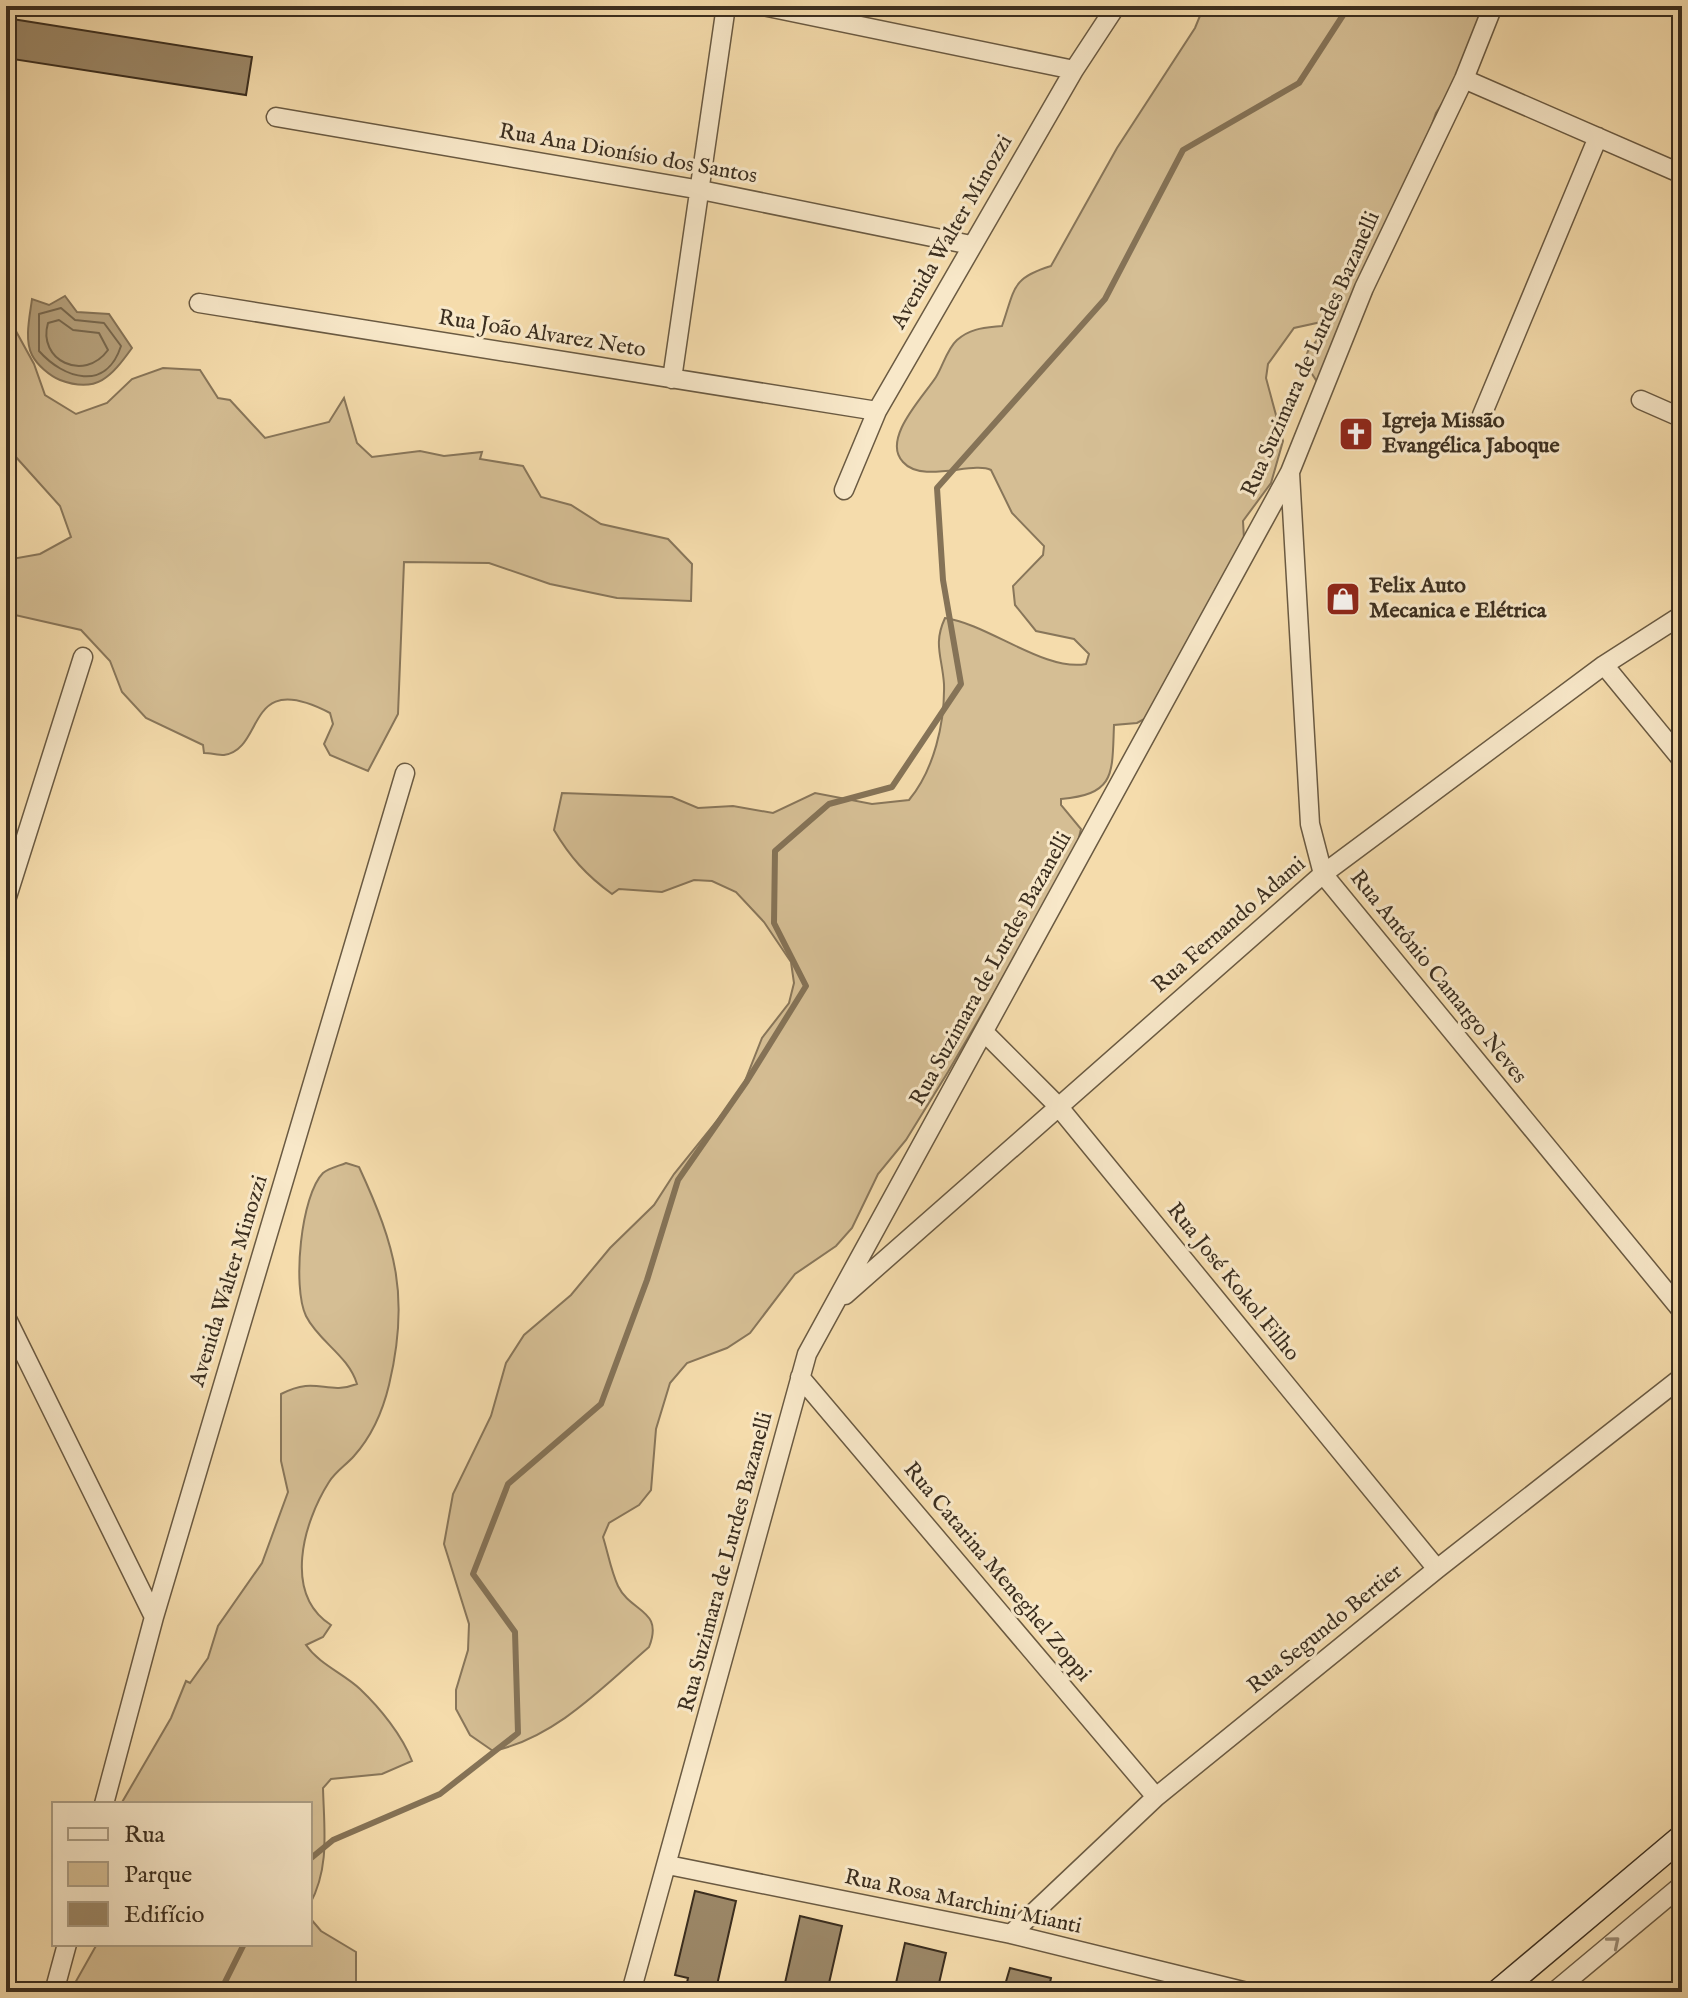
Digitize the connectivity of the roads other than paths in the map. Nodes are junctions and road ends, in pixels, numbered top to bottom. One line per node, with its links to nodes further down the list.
1 (726, 6): 10 (street)
2 (763, 6): 5 (street)
3 (1116, 6): 5 (street, Avenida Walter Minozzi)
4 (1493, 6): 6 (street, Rua Suzimara de Lurdes Bazanelli)
5 (1074, 70): 11 (street, Avenida Walter Minozzi)
6 (1464, 79): 8 (street); 18 (street, Rua Suzimara de Lurdes Bazanelli)
7 (276, 117): 10 (street, Rua Ana Dionísio dos Santos)
8 (1598, 137): 9 (street); 16 (street)
9 (1682, 174)
10 (701, 190): 11 (street, Rua Ana Dionísio dos Santos); 13 (street)
11 (971, 245): 15 (street, Avenida Walter Minozzi)
12 (199, 303): 13 (street, Rua João Alvarez Neto)
13 (672, 379): 15 (street, Rua João Alvarez Neto)
14 (1641, 400): 17 (street)
15 (877, 411): 19 (street, Avenida Walter Minozzi)
16 (1482, 415)
17 (1682, 418)
18 (1290, 472): 25 (street, Rua Antônio Camargo Neves); 27 (street, Rua Suzimara de Lurdes Bazanelli)
19 (844, 490)
20 (1682, 615): 22 (street, Rua Fernando Adami)
21 (83, 657): 26 (street)
22 (1604, 665): 23 (street); 25 (street, Rua Fernando Adami)
23 (1682, 760)
24 (405, 773): 35 (street, Avenida Walter Minozzi)
25 (1323, 874): 28 (street, Rua Fernando Adami); 30 (street, Rua Antônio Camargo Neves)
26 (6, 900)
27 (984, 1032): 28 (street, Rua José Kokol Filho); 29 (street, Rua Suzimara de Lurdes Bazanelli)
28 (1058, 1106): 29 (street, Rua Fernando Adami); 34 (street, Rua José Kokol Filho)
29 (834, 1304): 32 (street, Rua Suzimara de Lurdes Bazanelli)
30 (1682, 1311)
31 (6, 1317): 35 (street)
32 (800, 1377): 36 (street, Rua Catarina Meneghel Zoppi); 39 (street, Rua Suzimara de Lurdes Bazanelli)
33 (1682, 1377): 34 (street, Rua Segundo Bertier)
34 (1437, 1569): 36 (street, Rua Segundo Bertier)
35 (154, 1617): 37 (street, Avenida Walter Minozzi)
36 (1156, 1797): 41 (street, Rua Segundo Bertier)
37 (105, 1802)
38 (1682, 1837): 47 (street)
39 (668, 1865): 41 (street, Rua Rosa Marchini Mianti); 45 (street, Rua Suzimara de Lurdes Bazanelli)
40 (1682, 1885): 48 (street, one-way to 40)
41 (1011, 1934): 43 (street, Rua Rosa Marchini Mianti)
42 (66, 1946): 44 (street)
43 (1189, 1985): 46 (street, Rua Rosa Marchini Mianti)
44 (54, 1992)
45 (631, 1992)
46 (1247, 1992)
47 (1498, 1992)
48 (1554, 1992)

